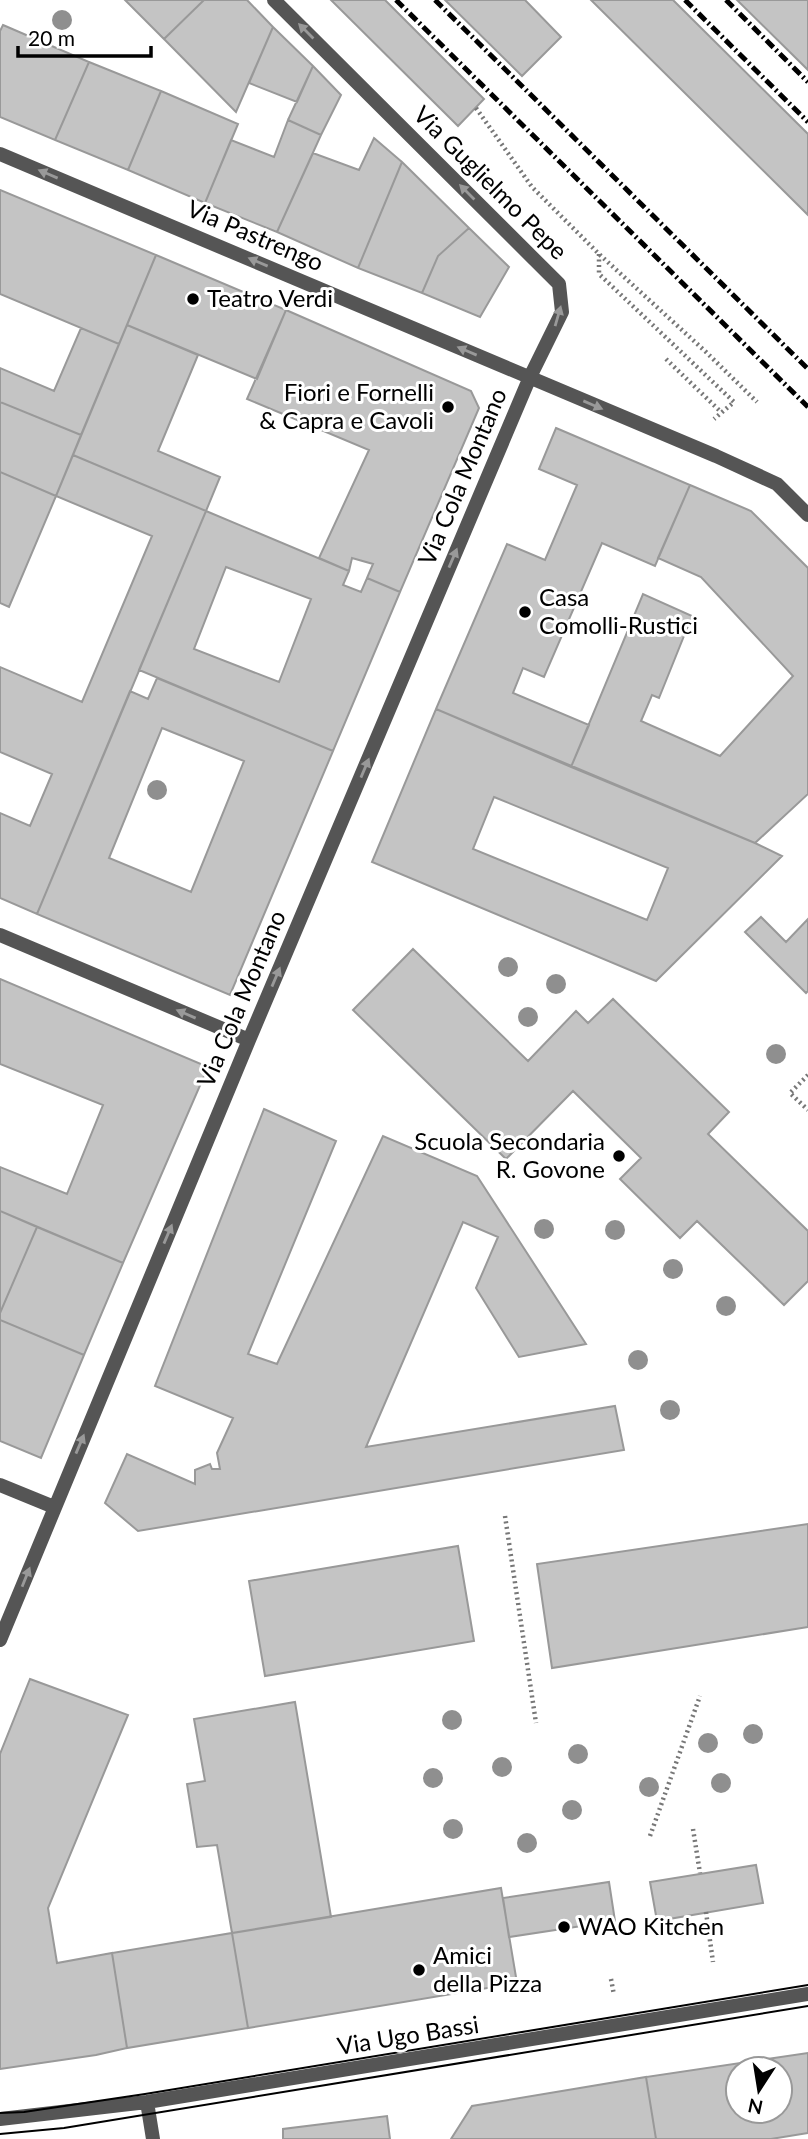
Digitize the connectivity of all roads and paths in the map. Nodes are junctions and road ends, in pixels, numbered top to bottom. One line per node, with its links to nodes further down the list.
1 (274, 0): 6 (street, Via Guglielmo Pepe, one-way to 1)
2 (476, 108): 4 (path)
3 (0, 154): 6 (street, Via Pastrengo, one-way to 3)
4 (599, 254): 7 (path); 8 (path)
5 (666, 359): 8 (path)
6 (530, 377): 10 (street, one-way to 10); 12 (street, Via Cola Montano, one-way to 6)
7 (757, 402)
8 (721, 412): 9 (path)
9 (714, 419)
10 (808, 515)
11 (0, 935): 12 (street, one-way to 11)
12 (249, 1040): 16 (street, Via Cola Montano, one-way to 12)
13 (808, 1075): 14 (path)
14 (808, 1110)
15 (0, 1485): 16 (street)
16 (54, 1507): 18 (street, Via Cola Montano, one-way to 16)
17 (505, 1516): 20 (path)
18 (0, 1640)
19 (700, 1696): 22 (path)
20 (536, 1723)
21 (693, 1829): 23 (path)
22 (650, 1836)
23 (700, 1874)
24 (706, 1912): 25 (path)
25 (713, 1962)
26 (808, 1994): 27 (street, Via Ugo Bassi)
27 (147, 2102): 28 (street, Via Ugo Bassi); 29 (street)
28 (0, 2119)
29 (153, 2139)

